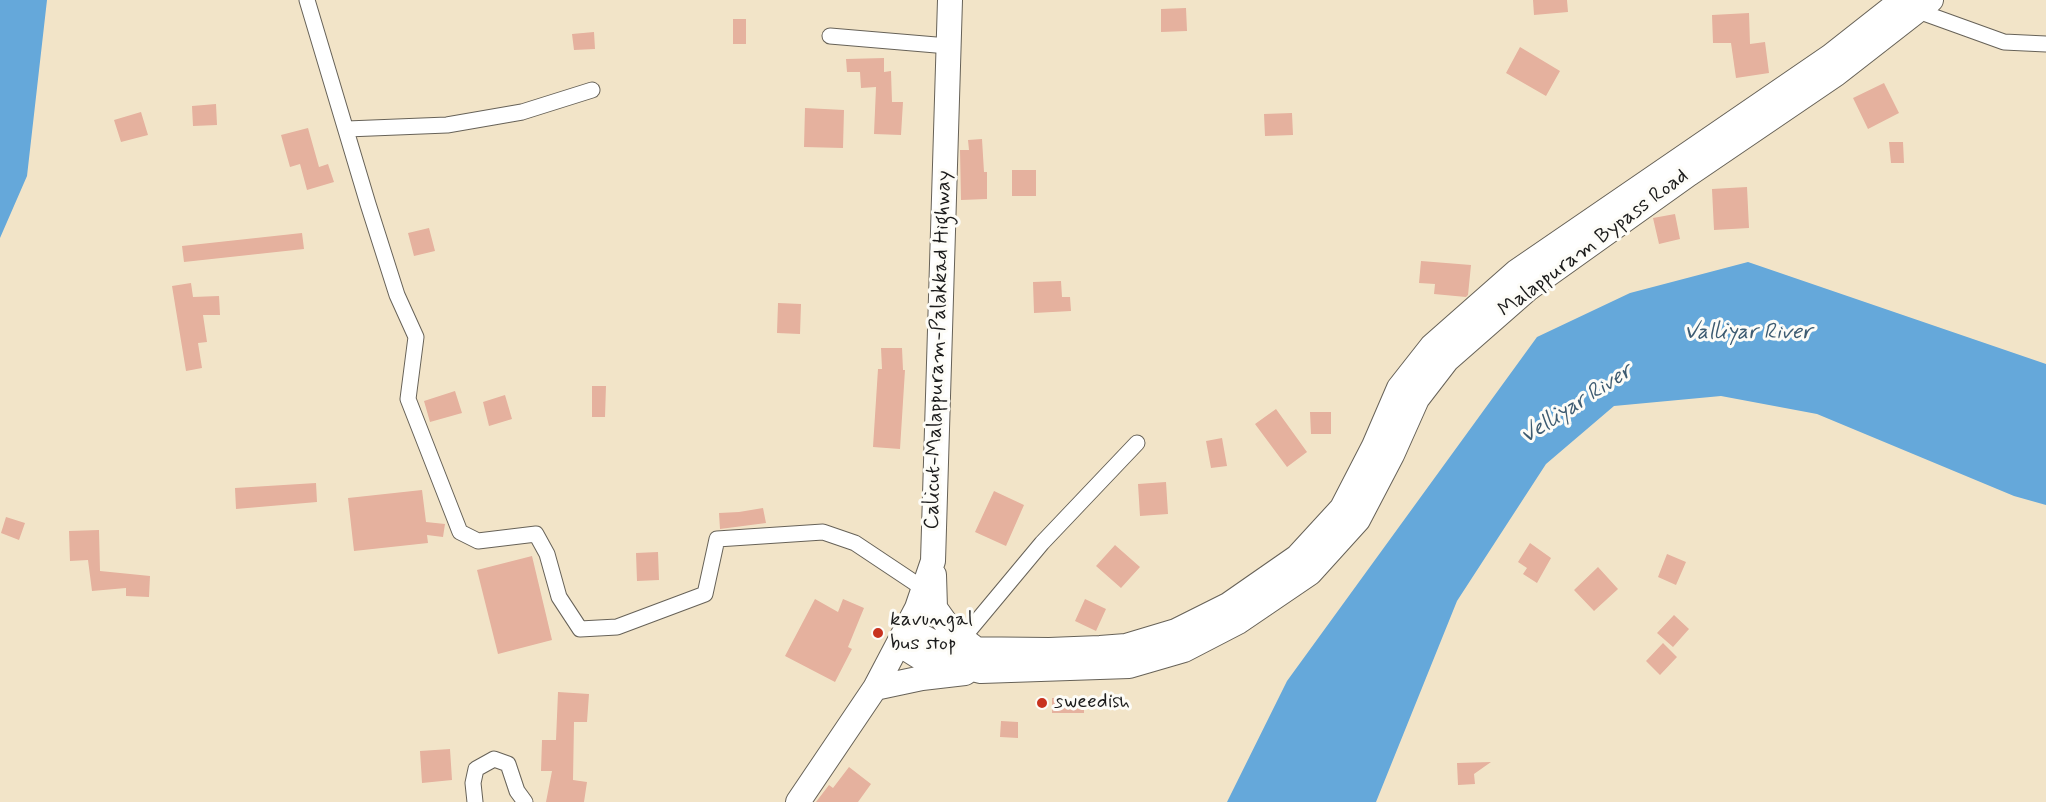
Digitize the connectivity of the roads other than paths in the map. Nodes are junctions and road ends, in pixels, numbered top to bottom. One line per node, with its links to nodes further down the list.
1 (308, 0): 8 (street)
2 (950, 0): 6 (highway, Calicut-Malappuram-Palakkad Highway)
3 (1917, 4): 5 (street); 13 (highway, Malappuram Bypass Road)
4 (830, 36): 6 (street)
5 (2046, 44)
6 (948, 46): 10 (highway, Calicut-Malappuram-Palakkad Highway)
7 (592, 90): 8 (street)
8 (347, 129): 11 (street)
9 (1137, 443): 13 (street)
10 (933, 561): 11 (highway, Calicut-Malappuram-Palakkad Highway); 13 (highway)
11 (924, 589): 12 (highway, Calicut-Malappuram-Palakkad Highway)
12 (903, 636): 13 (highway, Malappuram Bypass Road); 14 (highway, Calicut-Malappuram-Palakkad Highway)
13 (974, 654): 14 (highway)
14 (875, 688): 17 (highway, Calicut-Malappuram-Palakkad Highway)
15 (475, 802): 16 (street)
16 (525, 802)
17 (798, 802)

